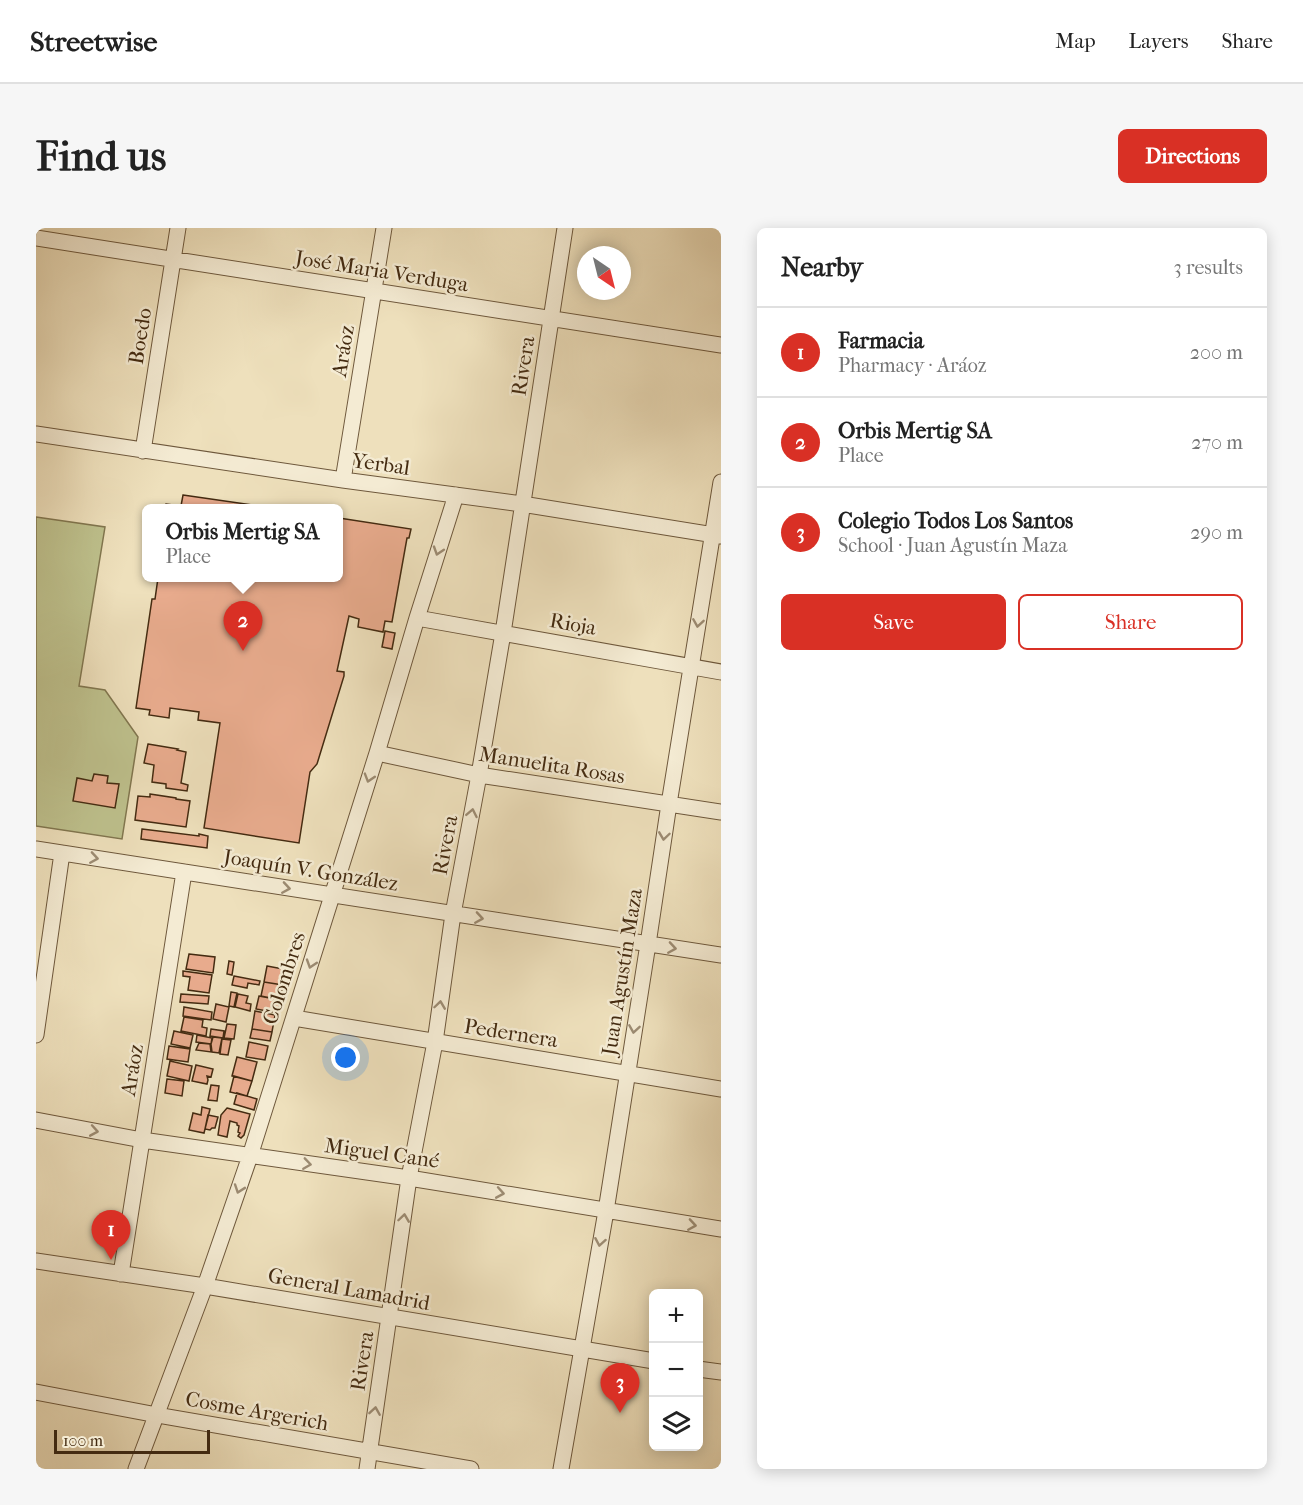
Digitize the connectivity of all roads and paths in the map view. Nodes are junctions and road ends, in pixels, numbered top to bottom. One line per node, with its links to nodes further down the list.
1 (178, 228): 5 (street, Boedo)
2 (384, 228): 6 (street, Aráoz)
3 (565, 228): 7 (street, Rivera)
4 (36, 238): 5 (street, José Maria Verduga)
5 (173, 260): 6 (street, José Maria Verduga); 10 (street, Boedo)
6 (374, 290): 7 (street, José Maria Verduga); 11 (street, Aráoz)
7 (551, 319): 8 (street, José Maria Verduga); 14 (street, Rivera)
8 (721, 345)
9 (36, 434): 10 (street, Yerbal)
10 (142, 450): 11 (street, Yerbal)
11 (343, 480): 13 (street, Yerbal)
12 (721, 482): 15 (street, Juan Agustín Maza)
13 (456, 495): 14 (street, Yerbal); 16 (street, Colombres, one-way to 16)
14 (522, 504): 15 (street, Yerbal); 17 (street, Rivera)
15 (717, 535): 18 (street, Juan Agustín Maza, one-way to 18)
16 (417, 618): 17 (street, Rioja); 20 (street, Colombres)
17 (503, 633): 18 (street, Rioja); 21 (street, Rivera)
18 (691, 667): 19 (street, Rioja); 22 (street, Juan Agustín Maza)
19 (721, 672)
20 (377, 753): 21 (street, Manuelita Rosas); 27 (street, Colombres, one-way to 27)
21 (479, 775): 22 (street, Manuelita Rosas); 28 (street, Rivera, one-way to 21)
22 (669, 804): 23 (street, Manuelita Rosas); 31 (street, Juan Agustín Maza, one-way to 31)
23 (721, 812)
24 (36, 849): 25 (street, Joaquín V. González)
25 (62, 853): 26 (street, Joaquín V. González, one-way to 26); 29 (street)
26 (184, 872): 27 (street, Joaquín V. González, one-way to 27); 39 (street, Aráoz)
27 (333, 895): 28 (street, Joaquín V. González); 33 (street, Colombres, one-way to 33)
28 (453, 914): 31 (street, Joaquín V. González, one-way to 31); 35 (street, Rivera, one-way to 28)
29 (52, 920): 30 (street); 34 (street)
30 (36, 928)
31 (648, 944): 32 (street, Joaquín V. González, one-way to 32); 36 (street, Juan Agustín Maza, one-way to 36)
32 (721, 955)
33 (294, 1018): 35 (street, Pedernera); 40 (street, Colombres)
34 (36, 1035)
35 (435, 1042): 36 (street, Pedernera); 41 (street, Rivera)
36 (627, 1073): 37 (street, Pedernera); 42 (street, Juan Agustín Maza)
37 (721, 1089)
38 (36, 1120): 39 (street, Miguel Cané, one-way to 39)
39 (142, 1140): 40 (street, Miguel Cané); 45 (street, Aráoz)
40 (250, 1156): 41 (street, Miguel Cané, one-way to 41); 46 (street, Colombres, one-way to 46)
41 (409, 1178): 42 (street, Miguel Cané, one-way to 42); 47 (street, Rivera, one-way to 41)
42 (606, 1211): 43 (street, Miguel Cané, one-way to 43); 48 (street, Juan Agustín Maza, one-way to 48)
43 (721, 1229)
44 (36, 1261): 45 (street, General Lamadrid)
45 (121, 1274): 46 (street, General Lamadrid)
46 (206, 1286): 47 (street, General Lamadrid); 53 (street, Colombres)
47 (390, 1316): 48 (street, General Lamadrid); 54 (street, Rivera, one-way to 47)
48 (581, 1350): 49 (street, General Lamadrid); 58 (street, Juan Agustín Maza)
49 (649, 1360)
50 (703, 1370): 51 (street)
51 (721, 1372)
52 (36, 1392): 53 (street, Cosme Argerich)
53 (158, 1415): 54 (street, Cosme Argerich); 55 (street, Colombres)
54 (369, 1451): 56 (street, Rivera); 57 (street, Cosme Argerich)
55 (136, 1469)
56 (366, 1469)
57 (471, 1469)
58 (561, 1469)

